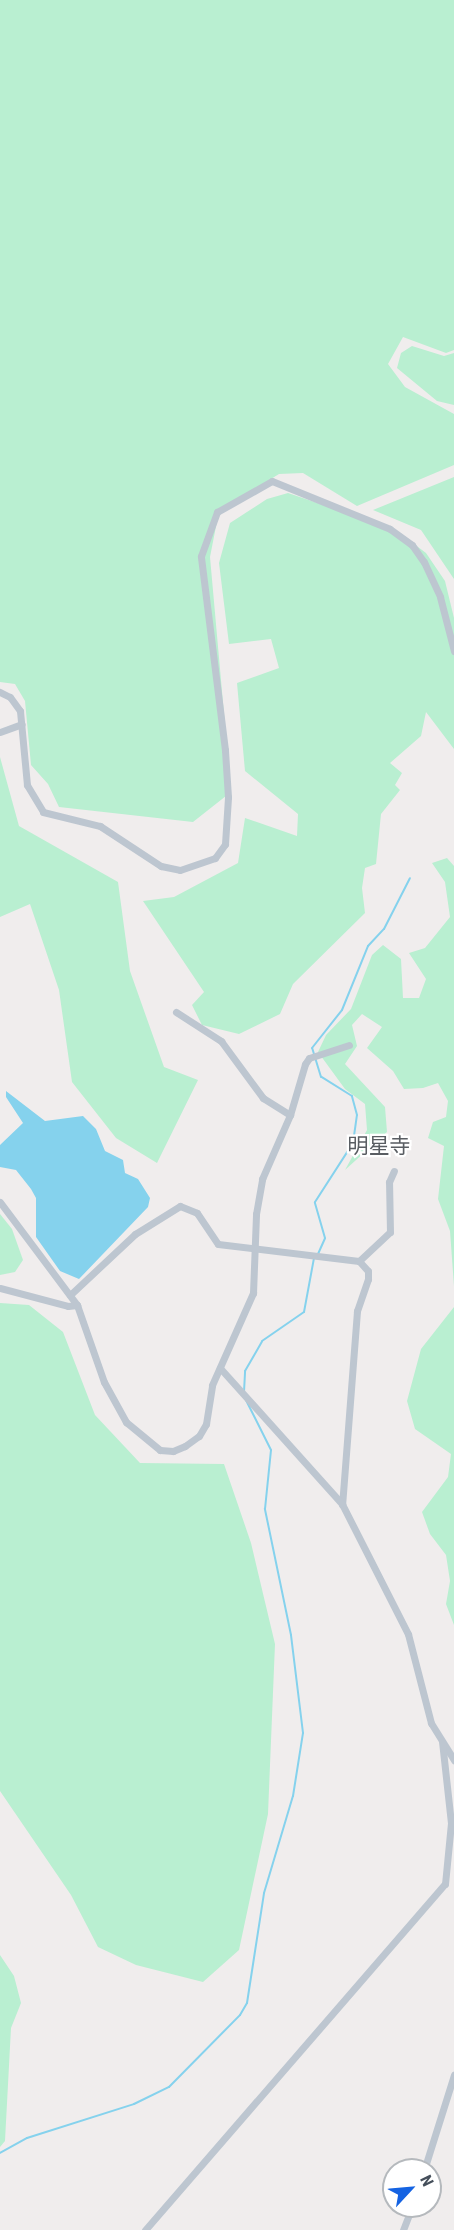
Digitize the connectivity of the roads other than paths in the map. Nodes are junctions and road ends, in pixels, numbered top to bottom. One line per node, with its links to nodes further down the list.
1 (454, 651): 3 (street)
2 (0, 692): 3 (street)
3 (22, 724): 4 (street)
4 (0, 732)
5 (176, 1012): 7 (street)
6 (349, 1045): 7 (street)
7 (290, 1115): 10 (street)
8 (394, 1171): 11 (street)
9 (0, 1202): 13 (street)
10 (255, 1249): 11 (street); 13 (street); 15 (street)
11 (359, 1261): 16 (street)
12 (0, 1288): 14 (street)
13 (70, 1295): 14 (street)
14 (77, 1305): 15 (street)
15 (220, 1368): 16 (street)
16 (342, 1504): 17 (street)
17 (442, 1742): 18 (street); 21 (street)
18 (454, 1760)
19 (454, 2075): 20 (street)
20 (428, 2158)
21 (145, 2230)

